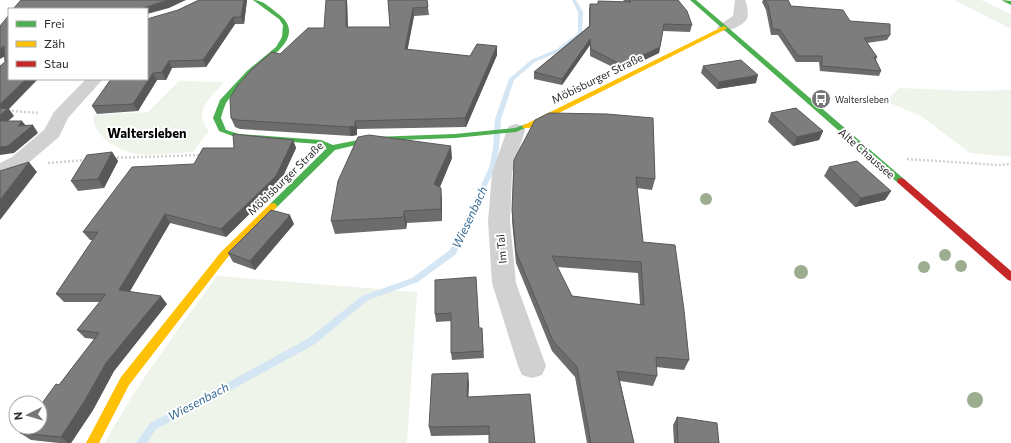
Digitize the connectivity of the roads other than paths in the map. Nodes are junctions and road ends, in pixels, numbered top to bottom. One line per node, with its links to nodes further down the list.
1 (256, 0): 9 (street)
2 (693, 0): 6 (street, Alte Chaussee)
3 (1005, 0): 5 (street)
4 (740, 2): 6 (street)
5 (1011, 2)
6 (724, 28): 8 (street, Möbisburger Straße); 11 (street, Alte Chaussee)
7 (94, 80): 10 (street)
8 (511, 131): 9 (street, Möbisburger Straße); 12 (street, Im Tal)
9 (332, 148): 13 (street, Möbisburger Straße)
10 (0, 171)
11 (1011, 277)
12 (532, 366)
13 (92, 443)

